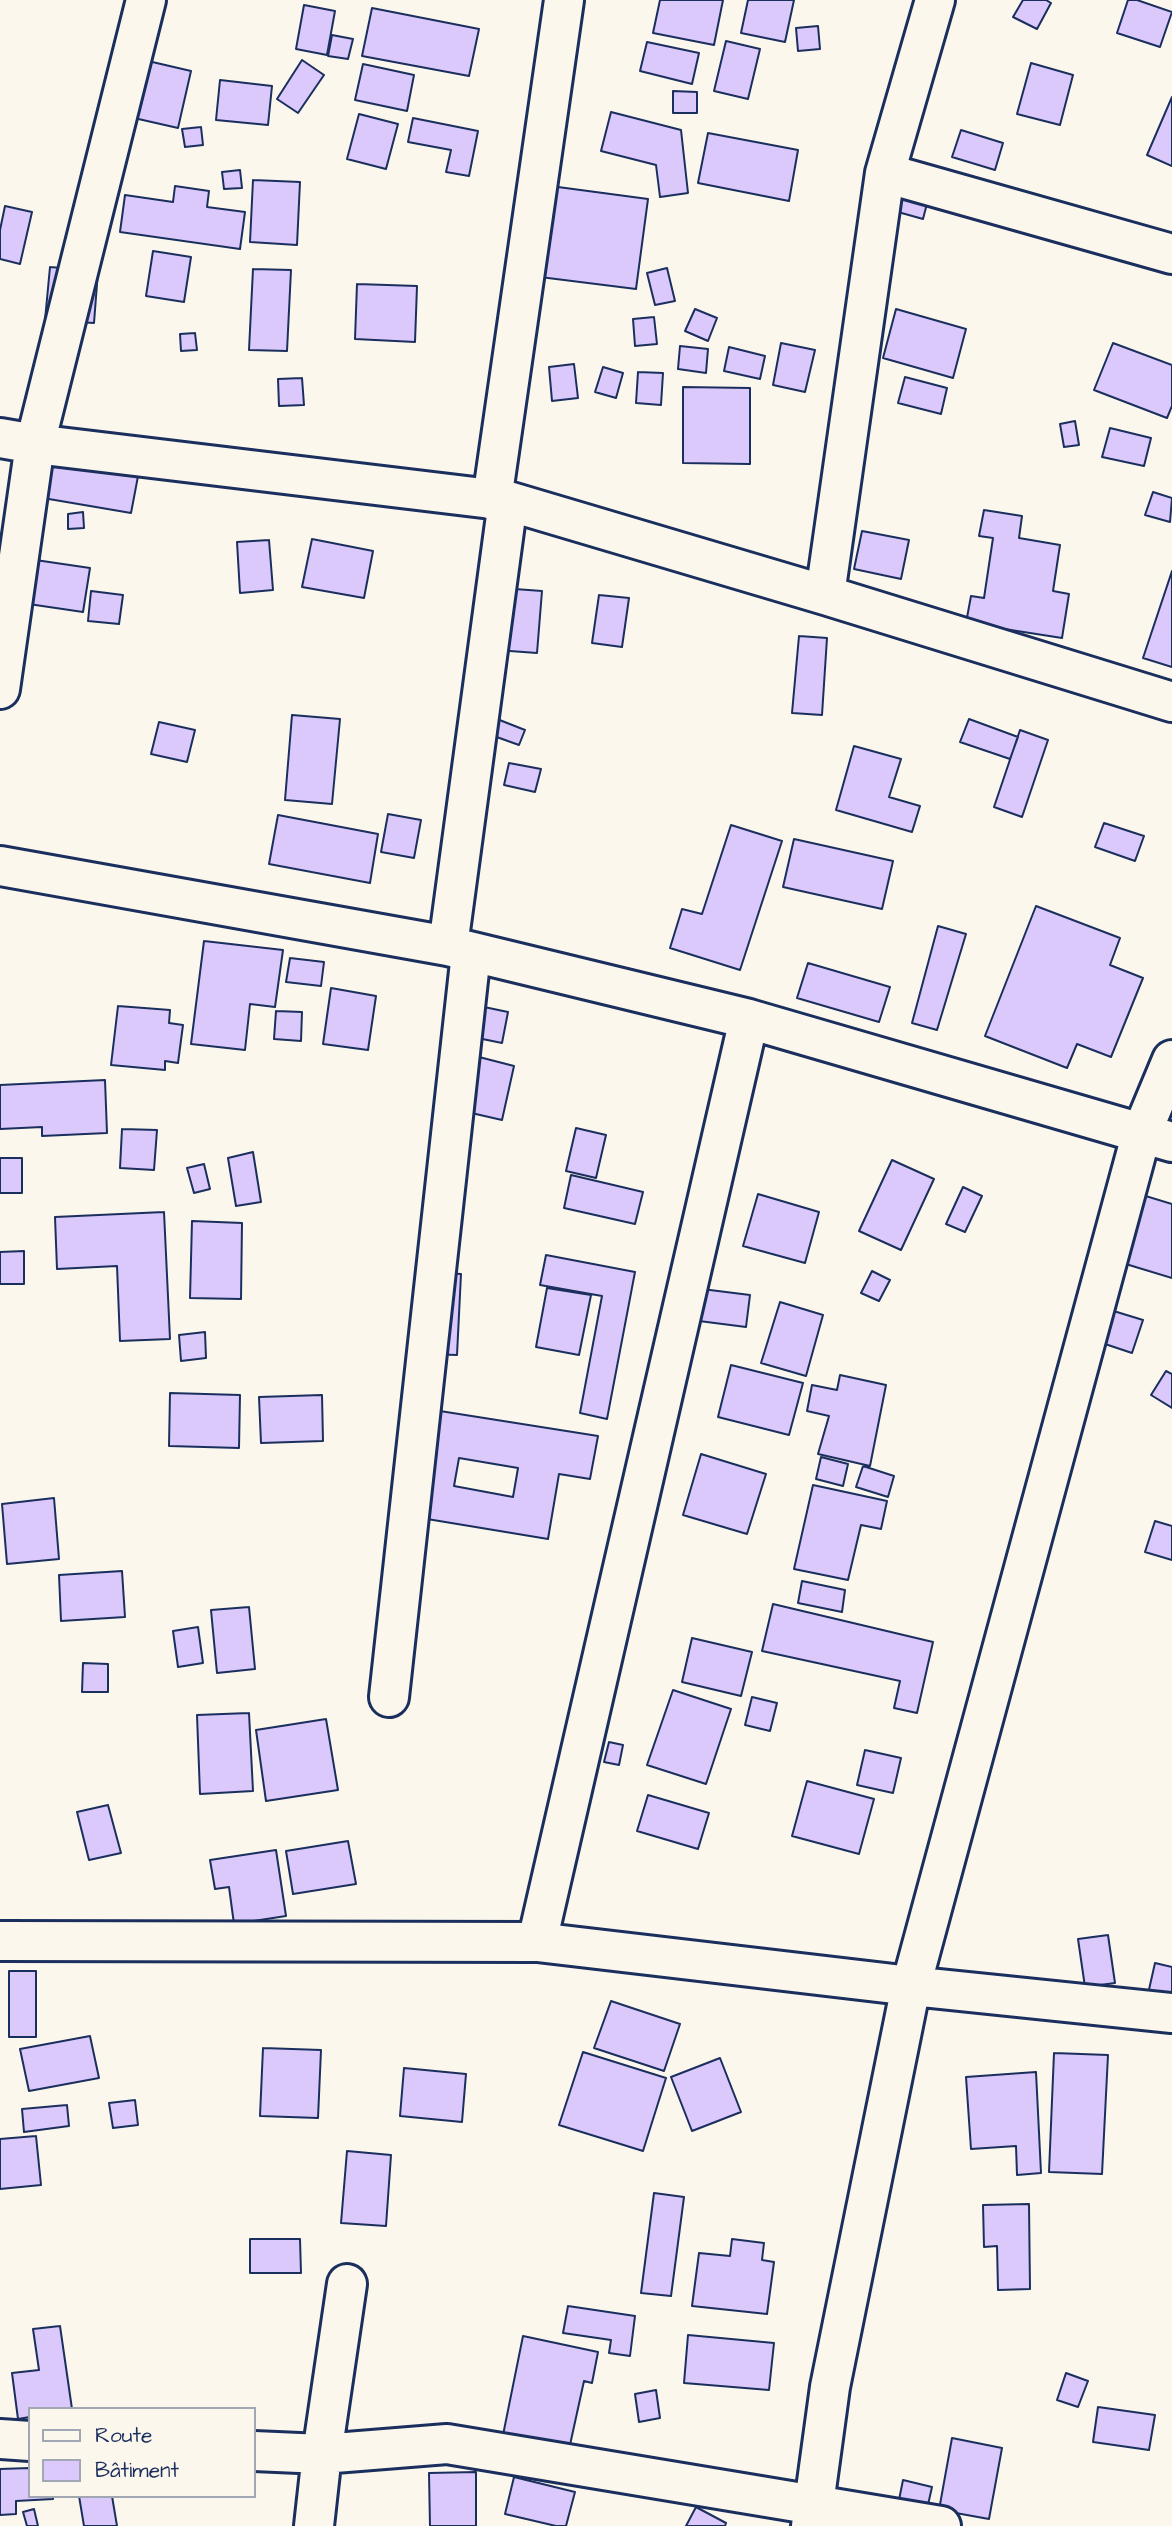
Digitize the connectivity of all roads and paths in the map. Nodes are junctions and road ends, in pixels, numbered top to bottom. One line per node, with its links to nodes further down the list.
1 (142, 0): 6 (street)
2 (564, 0): 7 (street)
3 (935, 0): 4 (street)
4 (885, 173): 5 (street); 8 (street)
5 (1172, 254)
6 (17, 441): 7 (street); 9 (street)
7 (500, 500): 8 (street); 12 (street)
8 (825, 595): 10 (street)
9 (0, 689)
10 (1172, 702)
11 (0, 866): 12 (street)
12 (460, 950): 13 (street); 16 (street)
13 (749, 1019): 15 (street); 18 (street)
14 (1172, 1060): 15 (street)
15 (1157, 1137): 19 (street)
16 (389, 1697)
17 (0, 1941): 18 (street)
18 (537, 1942): 19 (street)
19 (911, 1986): 20 (street); 26 (street)
20 (1172, 2013)
21 (347, 2284): 25 (street)
22 (0, 2439): 23 (street)
23 (28, 2441)
24 (256, 2451): 25 (street)
25 (322, 2454): 26 (street); 27 (street)
26 (813, 2516): 28 (street)
27 (314, 2526)
28 (941, 2526)

